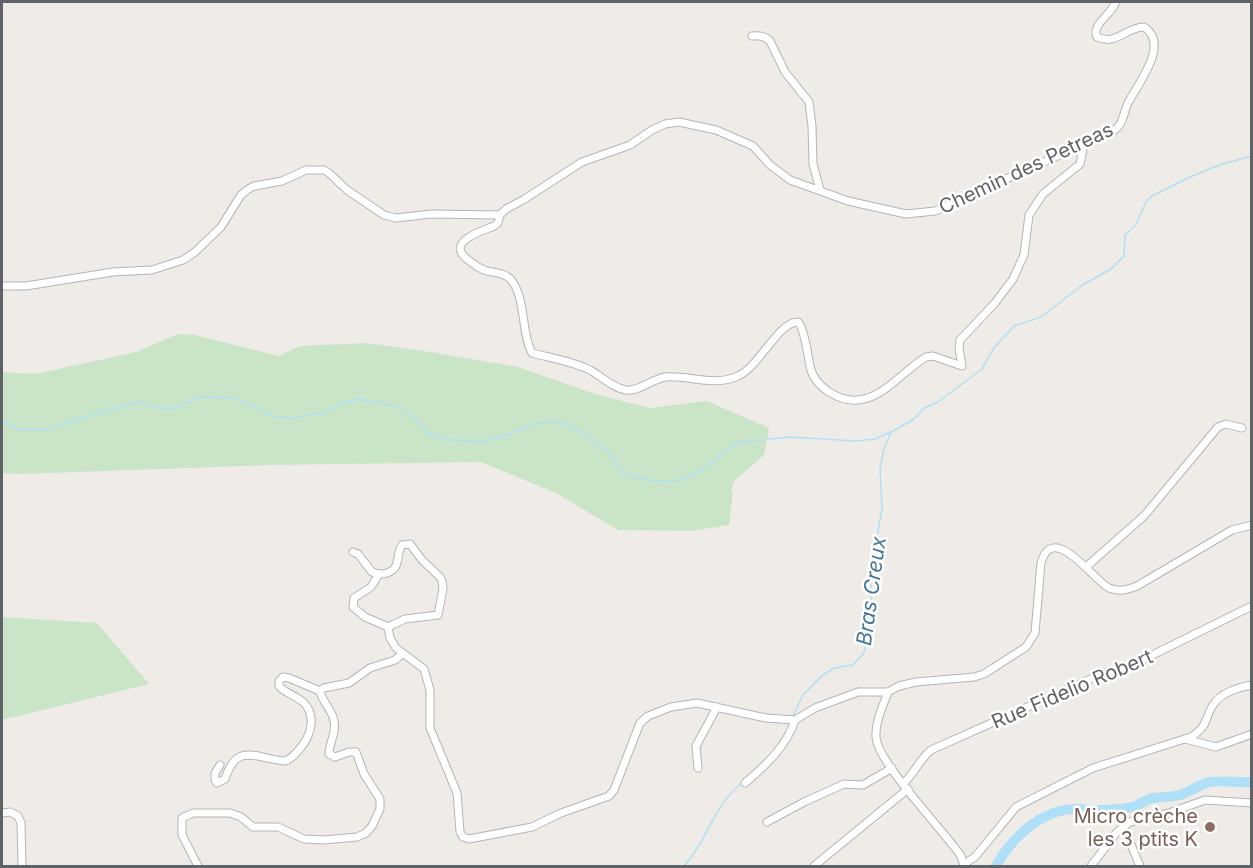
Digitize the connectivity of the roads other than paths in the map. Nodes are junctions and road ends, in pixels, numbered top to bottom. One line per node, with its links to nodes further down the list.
1 (1116, 2): 3 (street, Chemin des Petreas)
2 (752, 36): 4 (street)
3 (1084, 144): 4 (street, Chemin des Petreas); 5 (street, Chemin des Petreas)
4 (820, 190): 5 (street, Chemin des Petreas)
5 (500, 215): 6 (street)
6 (2, 286)
7 (1242, 428): 10 (street)
8 (1251, 525): 10 (street)
9 (353, 552): 11 (street)
10 (1086, 567): 17 (street)
11 (379, 574): 13 (street); 13 (street)
12 (1251, 606): 26 (street, Rue Fidelio Robert)
13 (388, 627): 14 (street)
14 (402, 654): 16 (street); 18 (street)
15 (1251, 685): 21 (street)
16 (320, 691): 22 (street); 33 (street)
17 (888, 693): 19 (street); 24 (street)
18 (717, 707): 19 (street); 23 (street)
19 (795, 720): 25 (street)
20 (1251, 734): 21 (street)
21 (1185, 739): 31 (street)
22 (220, 765)
23 (698, 768)
24 (892, 768): 26 (street); 29 (street)
25 (745, 783)
26 (905, 787): 31 (street); 34 (street, Rue Fidelio Robert)
27 (1251, 803): 30 (street)
28 (2, 813): 32 (street)
29 (767, 822)
30 (1123, 826): 35 (street); 36 (street)
31 (964, 865)
32 (22, 867)
33 (198, 867)
34 (814, 867)
35 (1091, 867)
36 (1140, 867)

